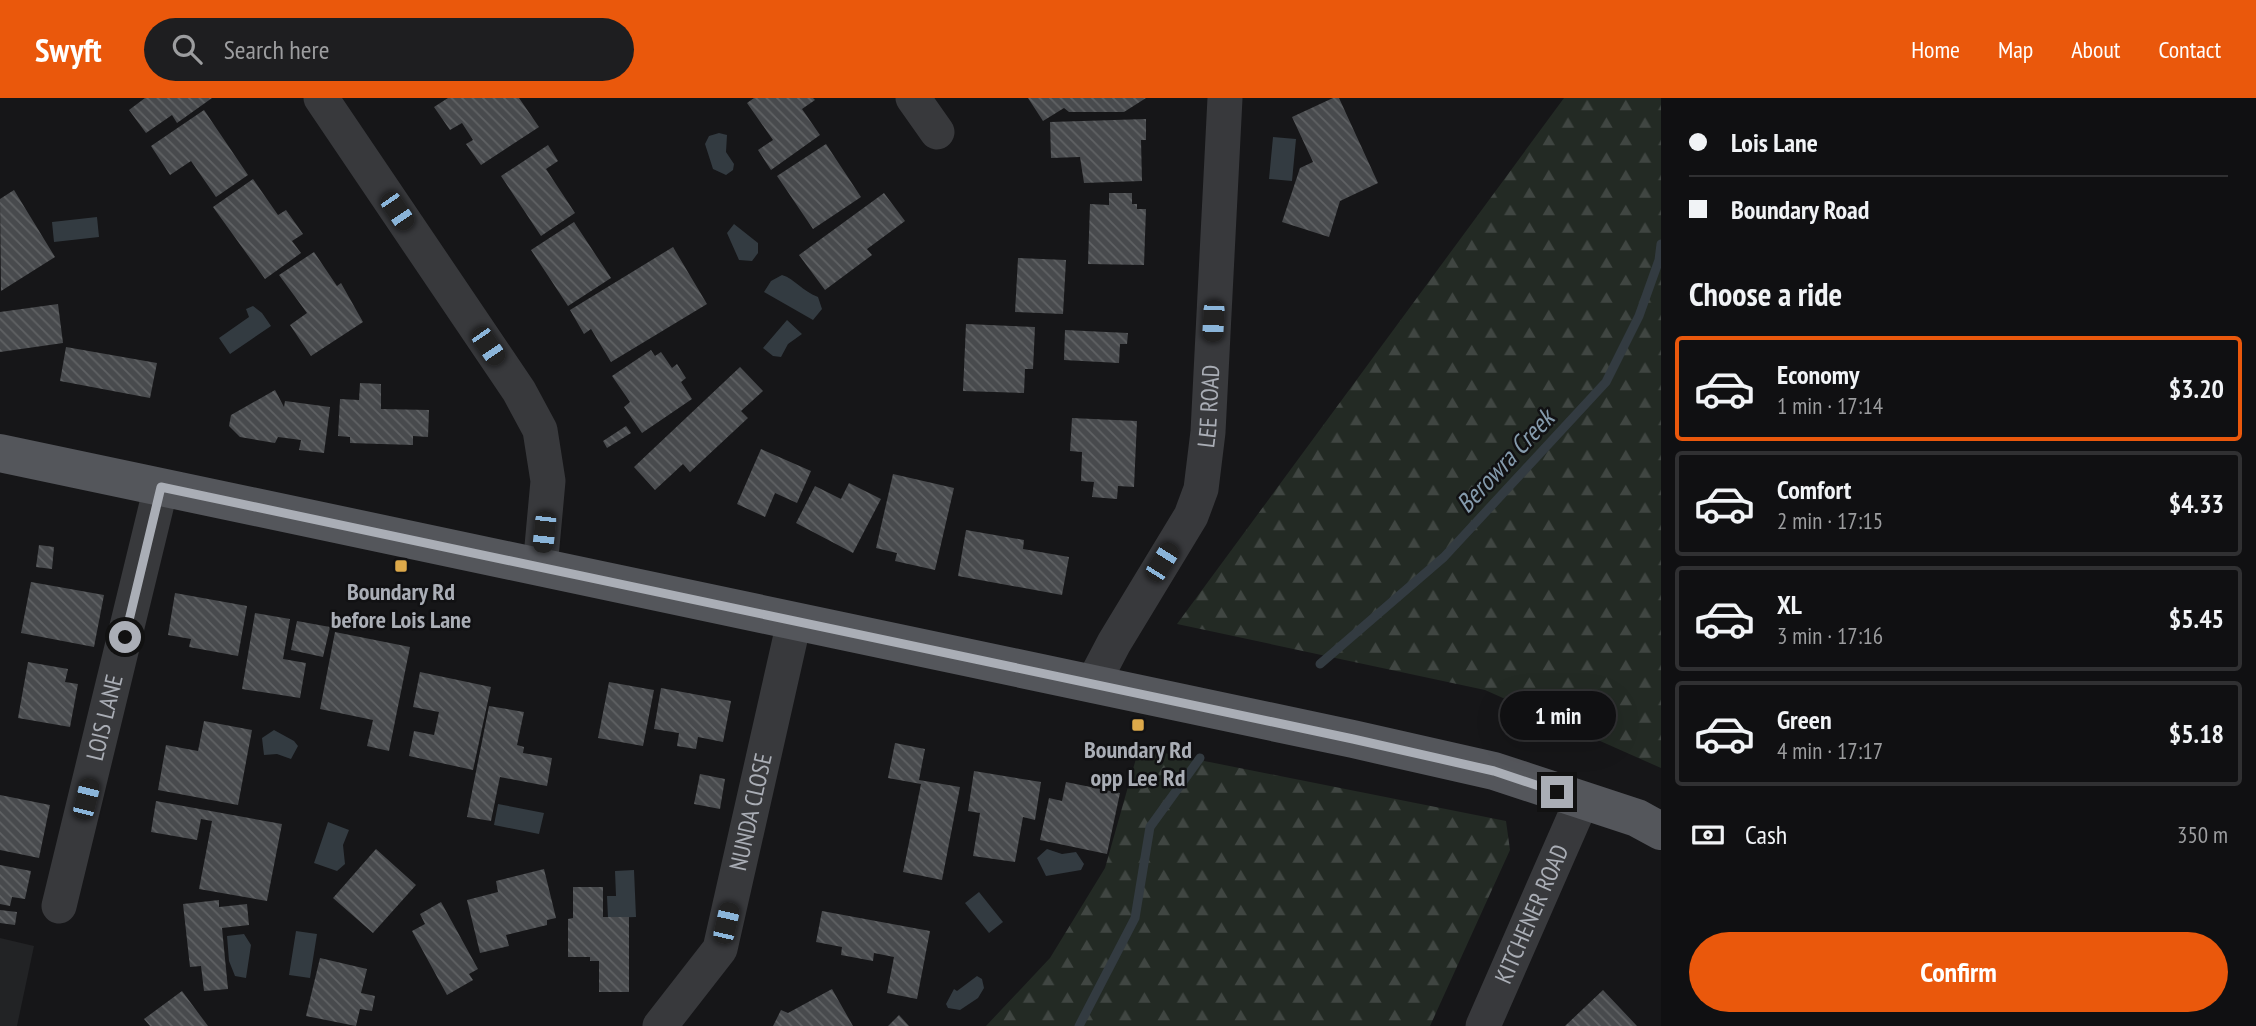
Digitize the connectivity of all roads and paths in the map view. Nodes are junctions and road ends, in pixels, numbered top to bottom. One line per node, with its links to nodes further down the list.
1 (320, 98): 7 (street)
2 (913, 98): 4 (street)
3 (1224, 98): 9 (street, LEE ROAD)
4 (937, 132)
5 (0, 453): 6 (main road)
6 (161, 487): 7 (main road); 12 (street, LOIS LANE)
7 (540, 568): 8 (main road)
8 (794, 622): 9 (main road); 13 (street, NUNDA CLOSE)
9 (1092, 685): 10 (main road)
10 (1581, 800): 11 (main road); 14 (street, KITCHENER ROAD)
11 (1661, 831)
12 (60, 906)
13 (660, 1026)
14 (1483, 1026)

